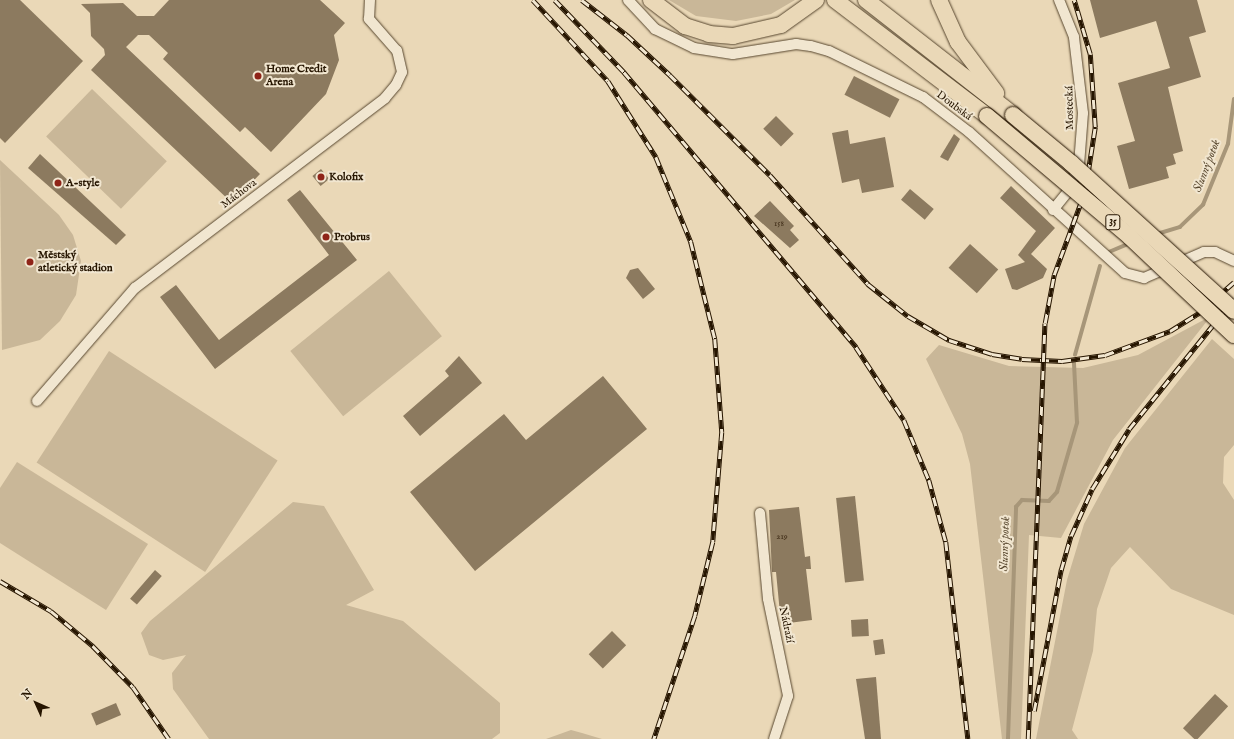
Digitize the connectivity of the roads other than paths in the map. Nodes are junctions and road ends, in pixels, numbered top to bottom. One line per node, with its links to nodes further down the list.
1 (370, 0): 14 (street, Máchova)
2 (628, 0): 10 (street, Doubská)
3 (835, 0): 13 (highway, 35, bridge)
4 (866, 0): 9 (highway, 35)
5 (939, 0): 9 (highway, 35)
6 (1059, 0): 10 (street, Mostecká)
7 (652, 2): 8 (highway)
8 (812, 2)
9 (999, 101): 12 (highway, 35, bridge)
10 (1053, 210): 11 (street, Doubská)
11 (1234, 261)
12 (1234, 310)
13 (1234, 335)
14 (37, 401)
15 (760, 512): 16 (street, Nádraží)
16 (774, 739)

